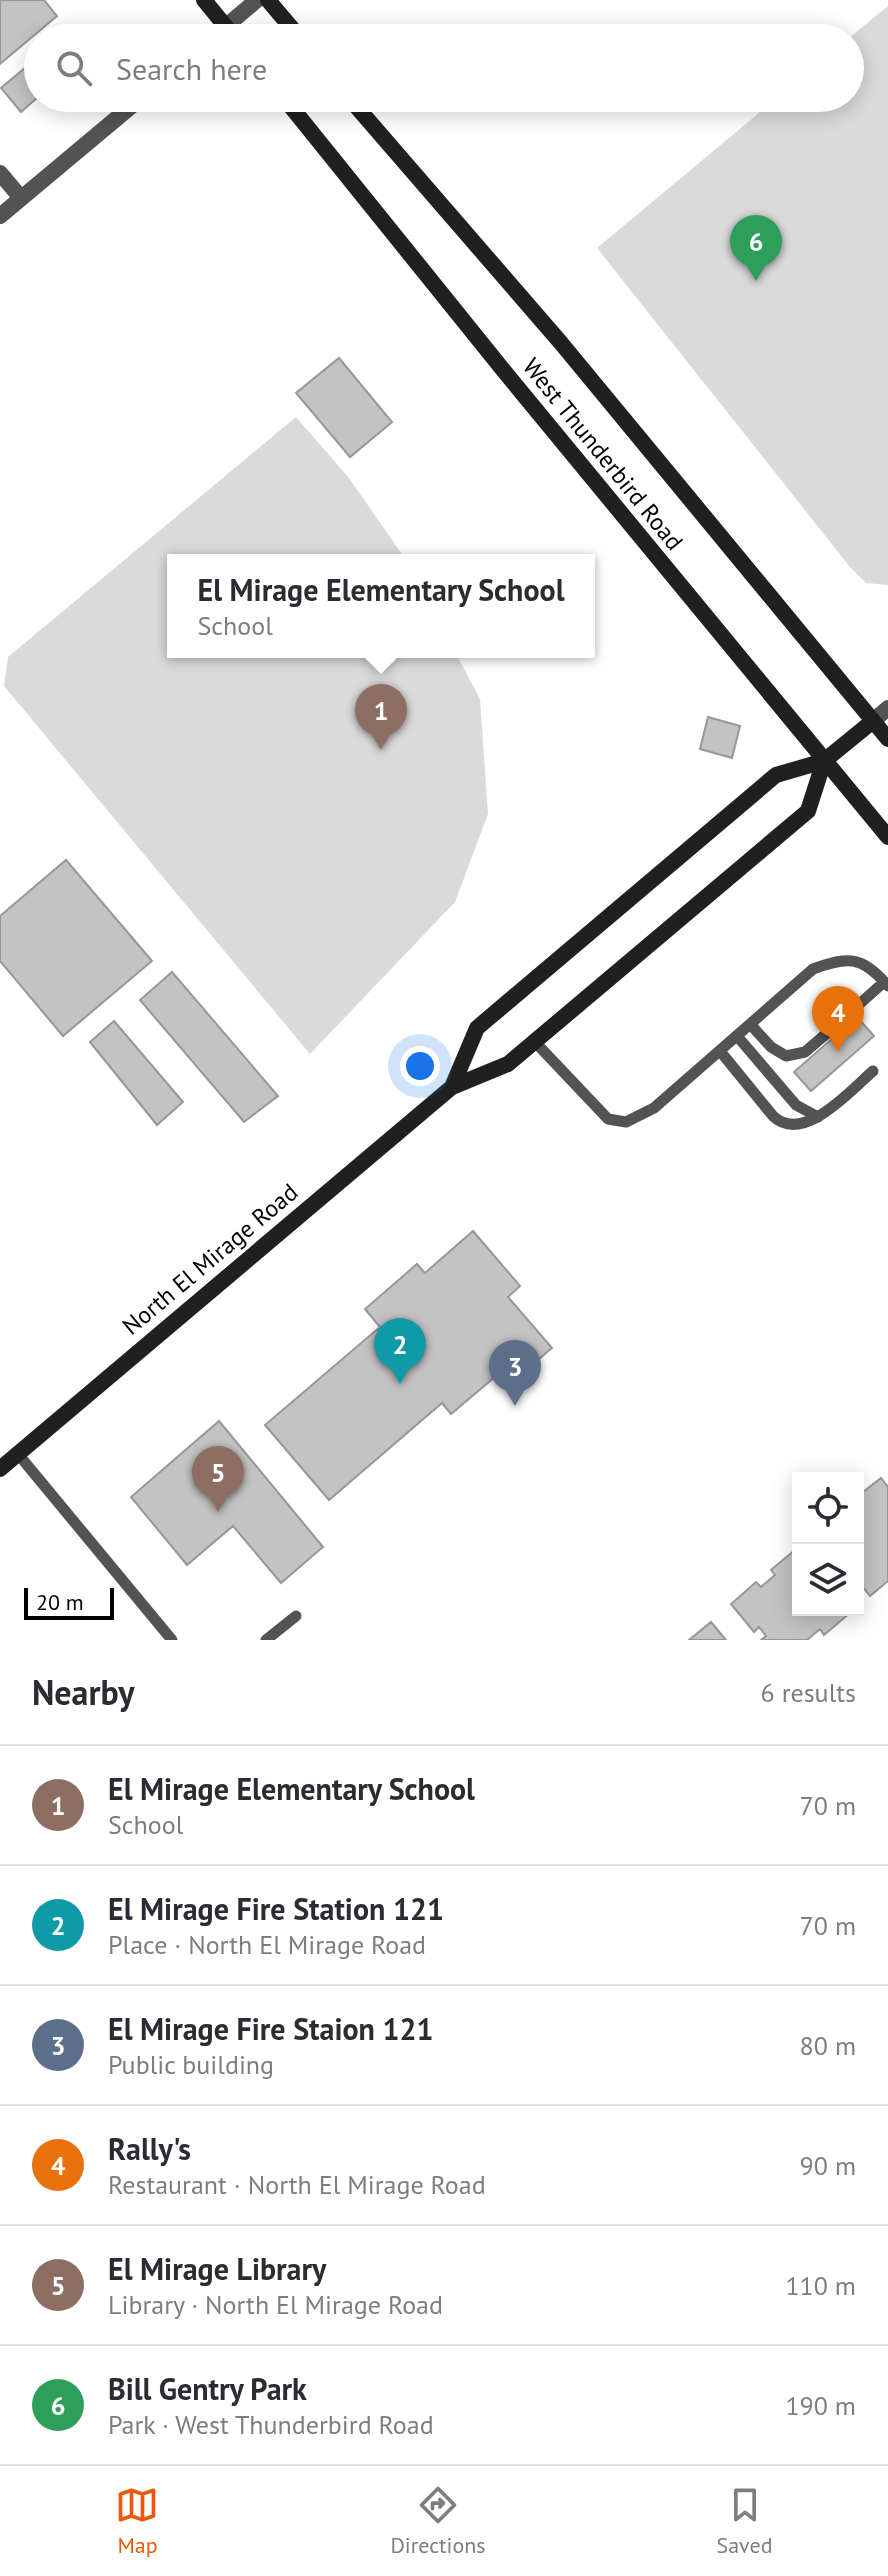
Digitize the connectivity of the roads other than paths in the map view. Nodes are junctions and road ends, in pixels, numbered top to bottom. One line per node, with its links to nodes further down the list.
1 (204, 0): 4 (main road)
2 (257, 0): 5 (street)
3 (268, 0): 6 (main road)
4 (224, 24)
5 (237, 24)
6 (288, 24)
7 (124, 112): 11 (street)
8 (295, 112): 16 (main road, West Thunderbird Road)
9 (361, 112): 14 (main road, West Thunderbird Road)
10 (0, 173): 11 (street)
11 (21, 198): 12 (street)
12 (0, 216)
13 (888, 708): 14 (street, North El Mirage Road)
14 (873, 721): 15 (main road, West Thunderbird Road); 16 (main road, North El Mirage Road)
15 (888, 739)
16 (824, 761): 17 (main road, West Thunderbird Road); 23 (main road, North El Mirage Road); 26 (main road, North El Mirage Road)
17 (888, 837)
18 (886, 984): 19 (lane); 20 (lane)
19 (855, 1008)
20 (750, 1024): 21 (lane); 22 (lane)
21 (833, 1028)
22 (737, 1036): 24 (lane); 27 (lane)
23 (535, 1042): 24 (lane); 26 (main road, North El Mirage Road)
24 (720, 1051): 27 (lane)
25 (873, 1071): 27 (lane)
26 (452, 1087): 28 (main road, North El Mirage Road)
27 (818, 1117)
28 (18, 1454): 29 (main road, North El Mirage Road); 31 (lane)
29 (0, 1469)
30 (296, 1616): 32 (lane)
31 (172, 1640)
32 (266, 1640)

